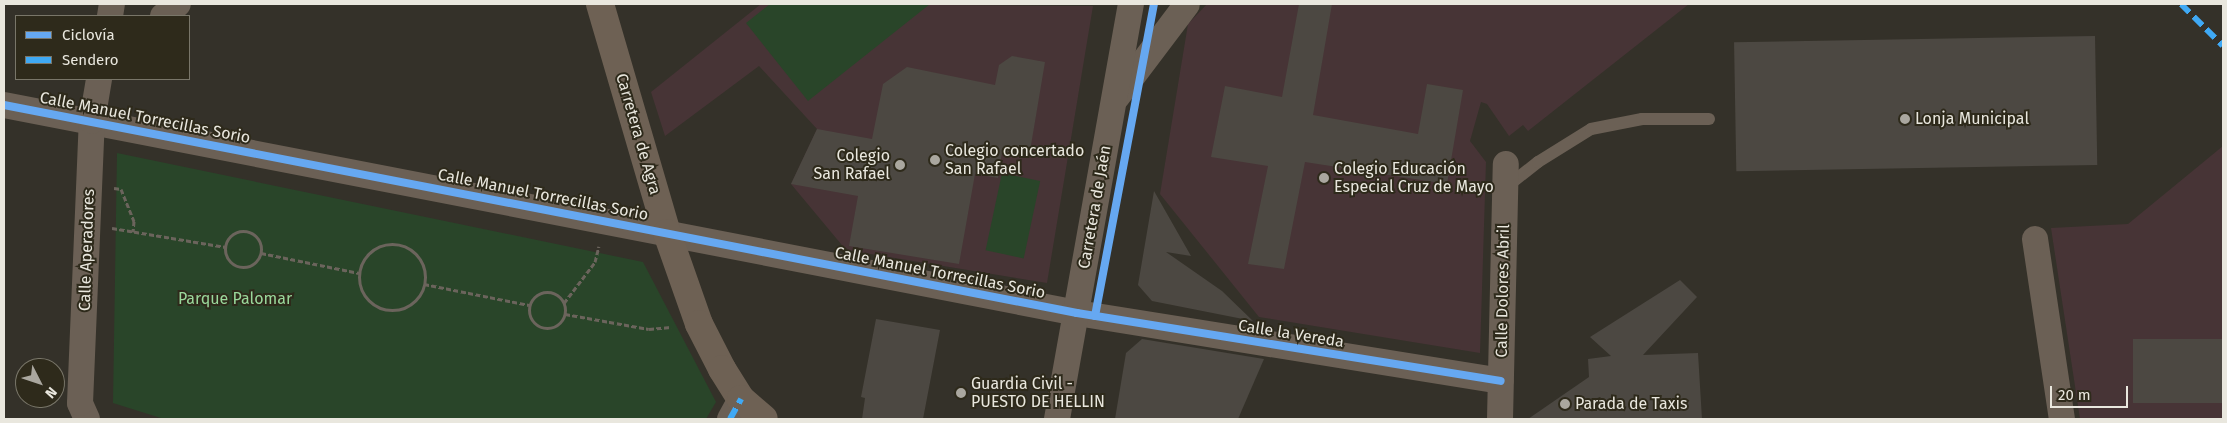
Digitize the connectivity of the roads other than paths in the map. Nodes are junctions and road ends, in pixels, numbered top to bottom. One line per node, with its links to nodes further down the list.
1 (178, 4): 5 (street)
2 (600, 4): 12 (street, Carretera de Agra)
3 (1131, 4): 7 (street, Carretera de Jaén)
4 (1187, 4): 7 (street)
5 (164, 15)
6 (99, 80): 10 (street, Calle Aperadores)
7 (1114, 102): 14 (street, Carretera de Jaén)
8 (4, 105): 10 (street, Calle Manuel Torrecillas Sorio)
9 (1708, 119): 11 (lane)
10 (92, 121): 12 (street, Calle Manuel Torrecillas Sorio); 18 (street, Calle Aperadores)
11 (1505, 176): 15 (street, Calle Dolores Abril)
12 (667, 233): 14 (street, Calle Manuel Torrecillas Sorio); 16 (street, Carretera de Agra)
13 (2035, 238): 21 (street)
14 (1077, 313): 15 (street, Calle la Vereda); 17 (street, Carretera de Jaén)
15 (1501, 381): 20 (street, Calle Dolores Abril)
16 (735, 409): 19 (street, Carretera de Agra)
17 (1060, 417)
18 (87, 419)
19 (764, 419)
20 (1500, 419)
21 (2062, 419)

